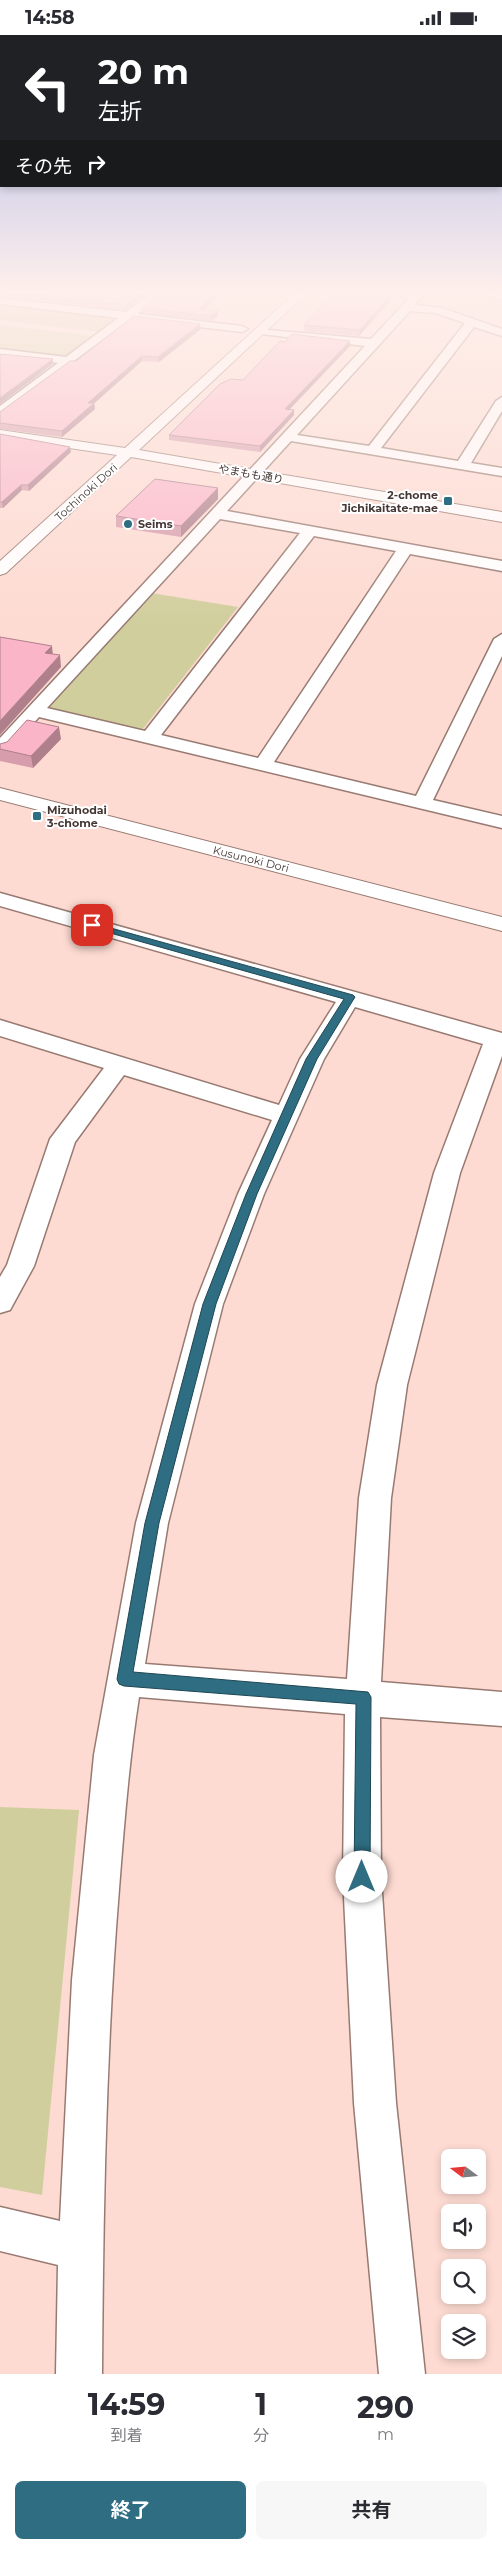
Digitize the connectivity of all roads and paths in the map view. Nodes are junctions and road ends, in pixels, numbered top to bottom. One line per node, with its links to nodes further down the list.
1 (15, 401): 6 (street)
2 (185, 401): 11 (street, Tochinoki Dori)
3 (320, 401): 8 (street)
4 (411, 401): 10 (street)
5 (502, 401): 13 (street)
6 (0, 412)
7 (0, 434): 9 (street, やまもも通り)
8 (288, 437): 10 (street); 15 (street)
9 (113, 445): 11 (street, やまもも通り); 12 (street, Tochinoki Dori)
10 (372, 451): 13 (street)
11 (129, 453): 15 (street, やまもも通り); 21 (street, Tochinoki Dori)
12 (90, 465)
13 (462, 466): 14 (street)
14 (502, 472)
15 (253, 474): 16 (street); 17 (street, やまもも通り)
16 (218, 514): 18 (street); 23 (street)
17 (502, 517)
18 (310, 531): 19 (street); 24 (street)
19 (406, 549): 20 (street); 26 (street)
20 (502, 566)
21 (0, 570)
22 (502, 639): 28 (street)
23 (37, 711): 24 (street); 25 (street)
24 (148, 738): 26 (street)
25 (0, 749)
26 (262, 766): 28 (street)
27 (0, 794): 31 (street, Kusunoki Dori)
28 (422, 803): 29 (street)
29 (502, 822)
30 (0, 899): 32 (street)
31 (502, 924)
32 (350, 997): 34 (street); 36 (street)
33 (0, 1028): 35 (street)
34 (499, 1041): 39 (street)
35 (118, 1066): 36 (street); 37 (street)
36 (287, 1116): 38 (street)
37 (0, 1302)
38 (124, 1679): 39 (street); 42 (street)
39 (363, 1697): 40 (street); 44 (street)
40 (502, 1709)
41 (0, 2229): 42 (street)
42 (81, 2248): 43 (street)
43 (79, 2374)
44 (402, 2374)

